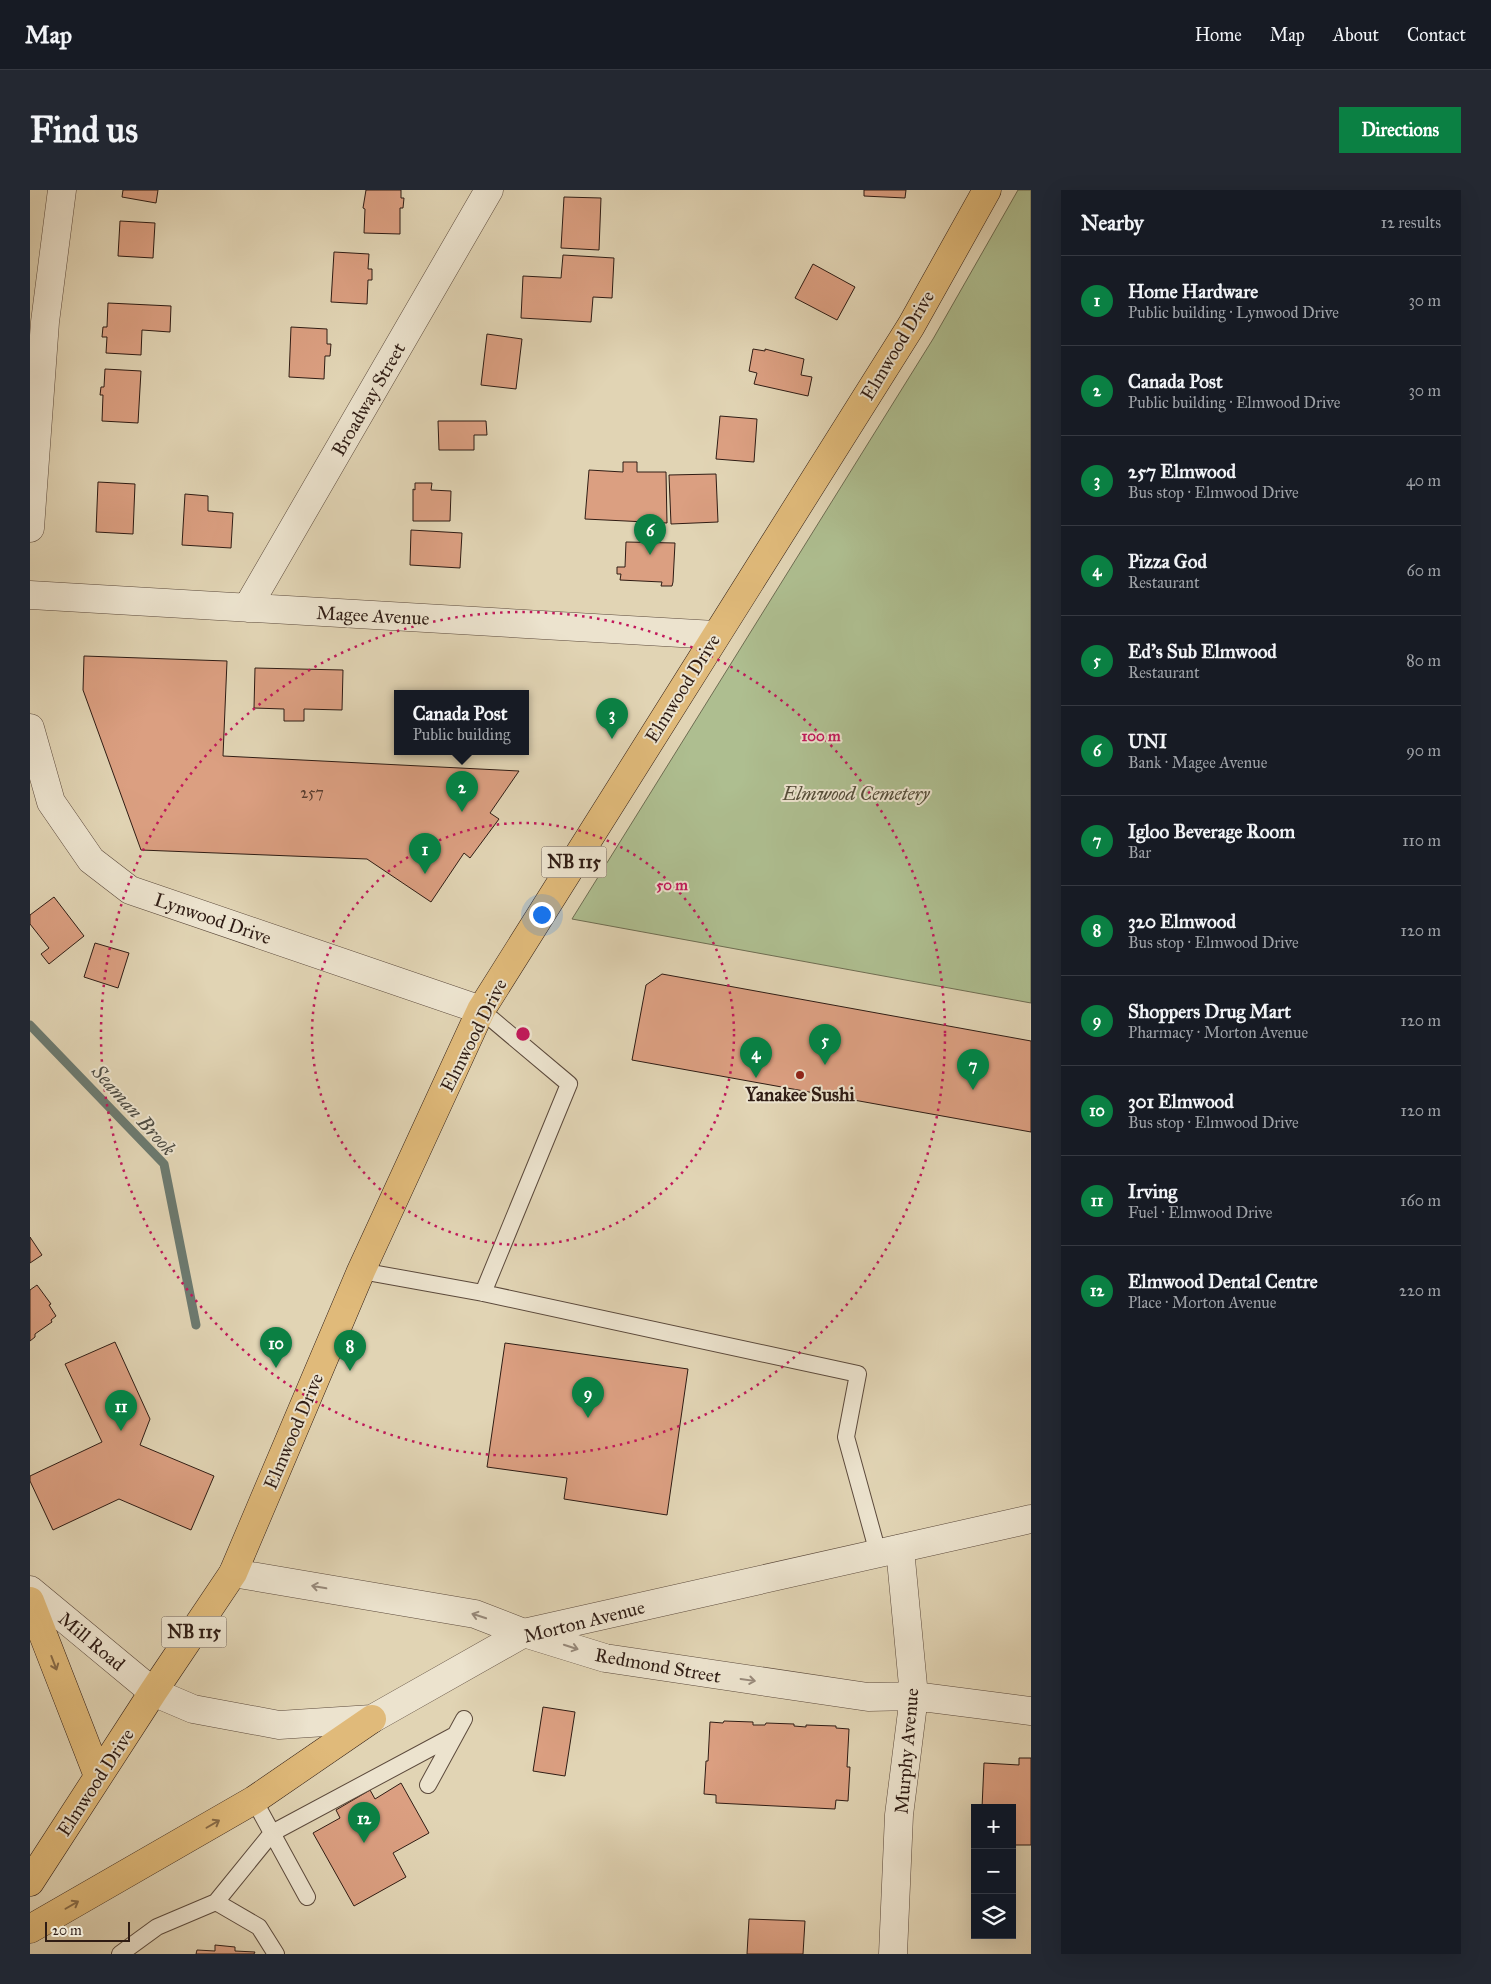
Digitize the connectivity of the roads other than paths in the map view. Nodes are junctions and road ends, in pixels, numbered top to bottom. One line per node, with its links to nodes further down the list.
1 (62, 190): 5 (street)
2 (489, 190): 8 (street, Broadway Street)
3 (988, 190): 9 (main road, Elmwood Drive / NB 115)
4 (30, 275): 5 (street)
5 (49, 297): 6 (street)
6 (30, 528)
7 (30, 596): 8 (street, Magee Avenue)
8 (247, 608): 9 (street, Magee Avenue)
9 (716, 635): 11 (main road, Elmwood Drive / NB 115)
10 (30, 728): 11 (street, Lynwood Drive)
11 (481, 1010): 12 (main road, Elmwood Drive / NB 115); 13 (lane)
12 (361, 1270): 13 (lane); 16 (main road, Elmwood Drive / NB 115)
13 (483, 1293): 15 (lane)
14 (1031, 1519): 15 (street, Morton Avenue)
15 (889, 1551): 19 (street, Morton Avenue); 21 (street, Murphy Avenue)
16 (233, 1573): 19 (street, Redmond Street, one-way to 16); 20 (main road, Elmwood Drive / NB 115)
17 (30, 1590): 20 (street, Mill Road)
18 (32, 1612): 26 (main road, one-way to 26)
19 (524, 1633): 21 (street, Redmond Street, one-way to 21); 23 (street, Morton Avenue)
20 (153, 1692): 23 (street, Morton Avenue); 26 (main road, Elmwood Drive / NB 115)
21 (914, 1696): 22 (street, Redmond Street); 36 (street, Murphy Avenue)
22 (1031, 1711)
23 (372, 1718): 28 (main road)
24 (464, 1719): 25 (lane)
25 (455, 1735): 27 (lane); 29 (lane)
26 (98, 1776): 30 (main road, Elmwood Drive / NB 115)
27 (428, 1785)
28 (254, 1800): 29 (lane); 33 (main road, one-way to 28)
29 (272, 1833): 31 (lane); 32 (lane)
30 (30, 1882)
31 (307, 1897)
32 (216, 1902): 34 (lane); 35 (lane)
33 (30, 1929)
34 (120, 1954)
35 (276, 1954)
36 (893, 1954)

